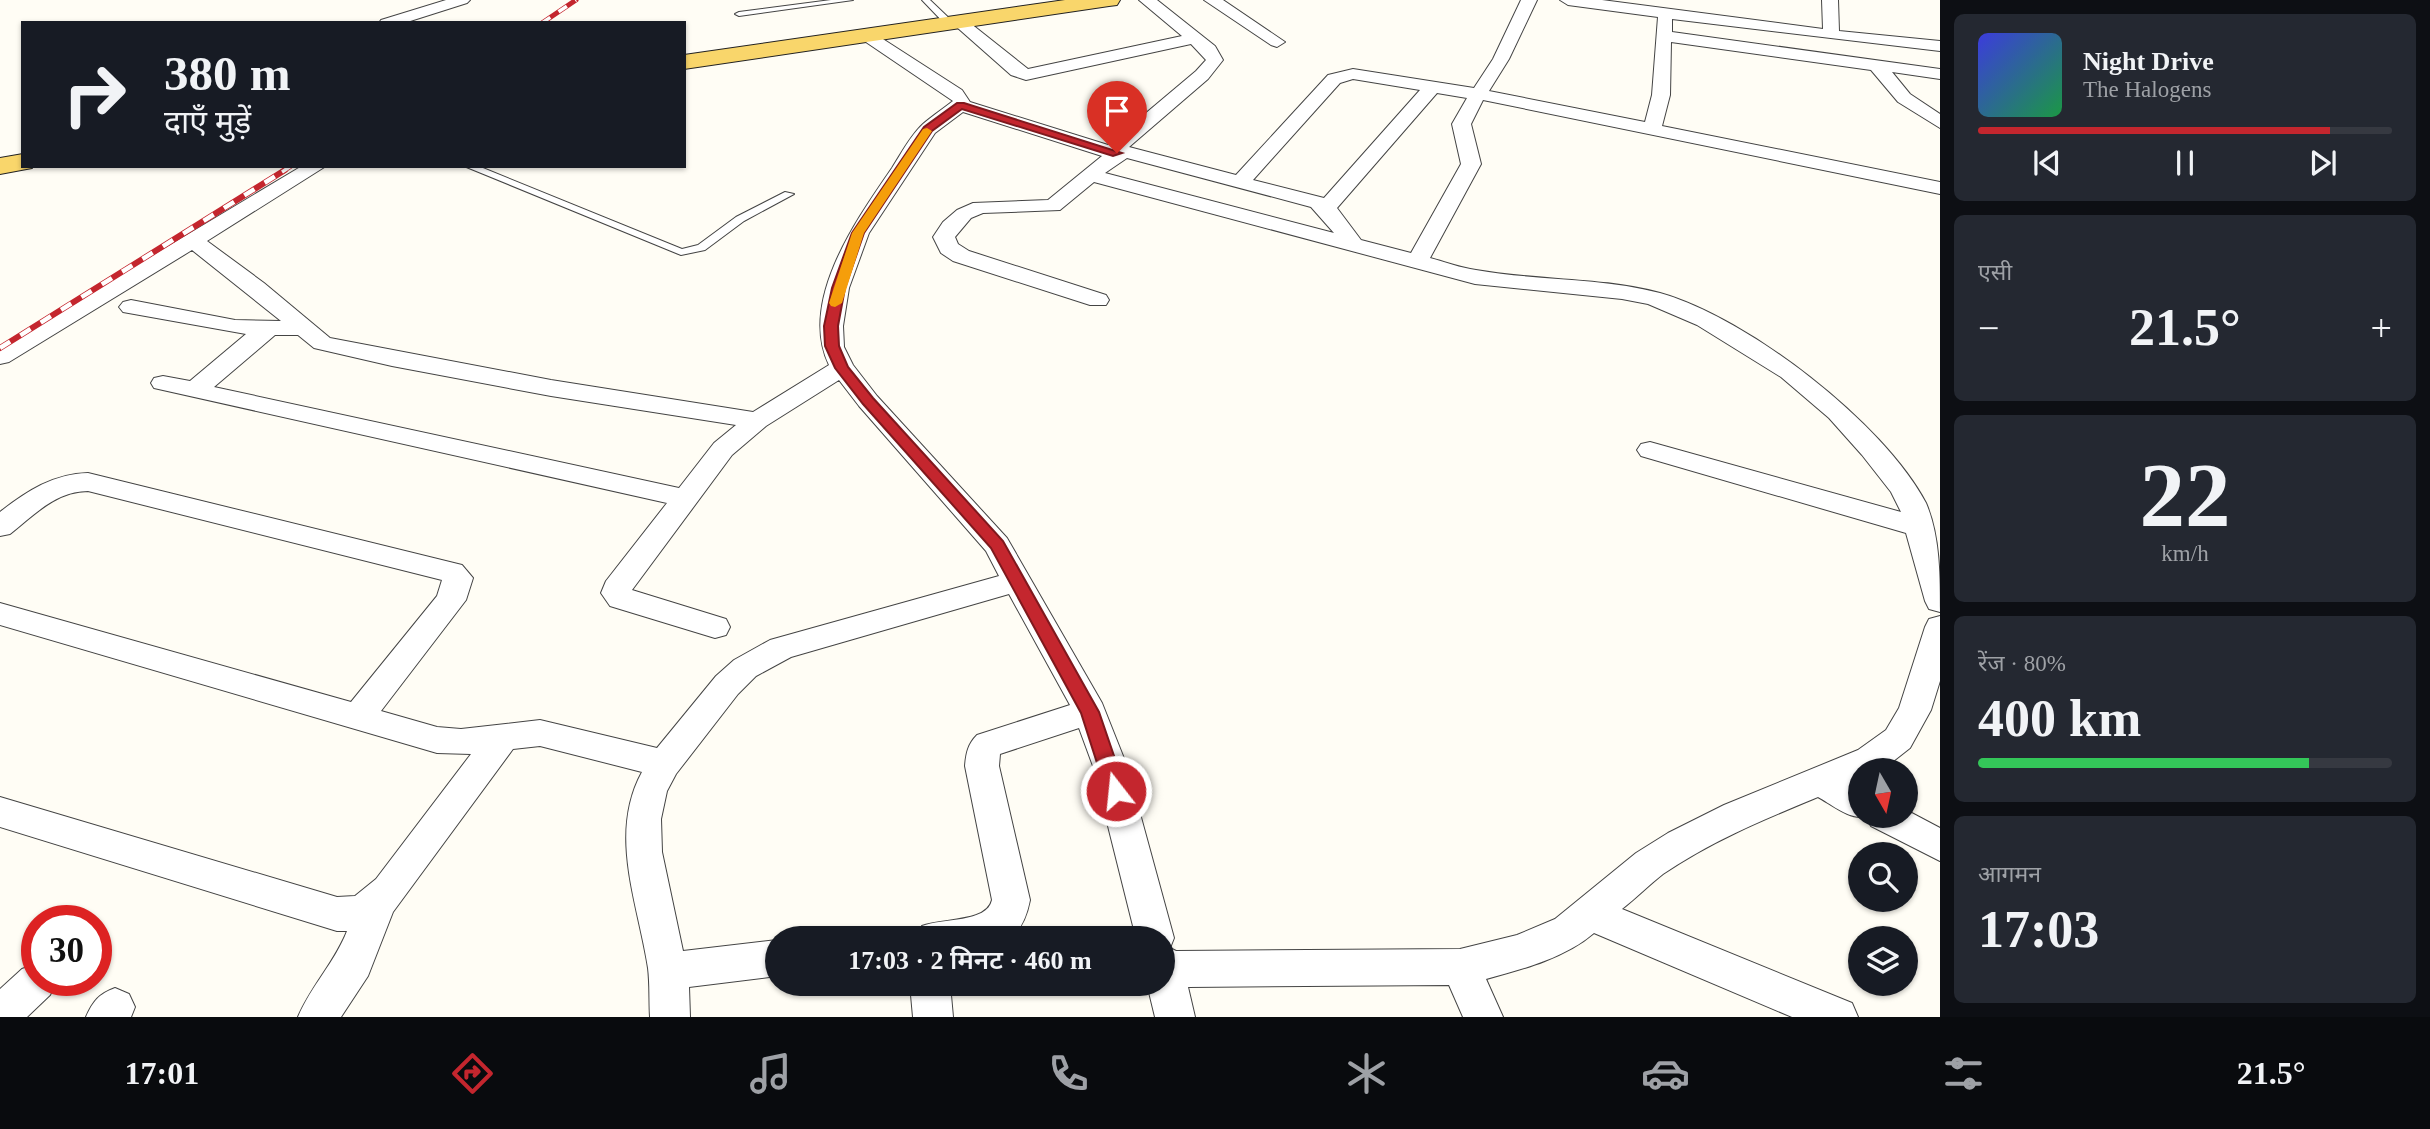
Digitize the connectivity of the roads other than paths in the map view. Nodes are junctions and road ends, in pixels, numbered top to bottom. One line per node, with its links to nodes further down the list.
1 (462, 0): 12 (street)
2 (849, 0): 11 (lane)
3 (926, 0): 13 (lane)
4 (1108, 0): 13 (main road)
5 (1147, 0): 17 (street)
6 (1212, 0): 18 (street)
7 (1529, 0): 24 (street)
8 (1568, 0): 10 (street)
9 (1829, 0): 14 (street)
10 (1664, 13): 14 (street); 16 (street)
11 (740, 15)
12 (394, 21)
13 (954, 22): 15 (main road); 17 (street)
14 (1832, 34): 19 (street)
15 (866, 35): 20 (main road); 25 (street)
16 (1664, 36): 21 (street); 27 (street)
17 (1195, 38): 28 (street)
18 (1277, 42)
19 (1940, 46)
20 (686, 62)
21 (1877, 66): 22 (street); 26 (street)
22 (1940, 75)
23 (1433, 86): 24 (street); 32 (street); 35 (street)
24 (1478, 94): 27 (street); 38 (street)
25 (960, 105): 28 (street); 44 (street)
26 (1940, 122)
27 (1652, 130): 33 (street)
28 (1114, 153): 31 (street); 32 (street)
29 (313, 168): 36 (street)
30 (474, 168): 34 (lane)
31 (1091, 174): 37 (street); 39 (street)
32 (1241, 181): 35 (street)
33 (1940, 188)
34 (789, 194)
35 (1326, 208): 37 (street)
36 (194, 242): 41 (street); 43 (street)
37 (1353, 244): 38 (street)
38 (1418, 260): 51 (street)
39 (1098, 300)
40 (131, 307): 42 (street)
41 (301, 328): 42 (street); 47 (street)
42 (267, 329): 46 (street)
43 (0, 357)
44 (842, 368): 47 (street); 52 (street)
45 (163, 383): 46 (street)
46 (195, 390): 49 (street)
47 (757, 420): 49 (street)
48 (1650, 450): 51 (street)
49 (684, 498): 55 (street)
50 (0, 527): 58 (street)
51 (1920, 527): 53 (street)
52 (1016, 582): 57 (street); 60 (street)
53 (1940, 601)
54 (0, 614): 58 (street)
55 (715, 627)
56 (1940, 627): 61 (street)
57 (1090, 712): 68 (street); 69 (street)
58 (358, 718): 59 (street)
59 (505, 735): 60 (street); 66 (street)
60 (664, 764): 76 (street)
61 (1821, 781): 62 (street); 67 (street)
62 (1848, 796)
63 (0, 812): 66 (street)
64 (1906, 828): 65 (street)
65 (1940, 846)
66 (377, 904): 78 (street)
67 (1591, 914): 72 (street); 82 (street)
68 (998, 926)
69 (1152, 926)
70 (1175, 958): 72 (street)
71 (765, 962): 76 (street)
72 (1460, 967): 81 (street)
73 (21, 996): 77 (street)
74 (931, 996): 79 (street)
75 (1170, 996): 80 (street)
76 (666, 1001)
77 (0, 1015)
78 (318, 1017)
79 (933, 1017)
80 (1175, 1017)
81 (1483, 1017)
82 (1838, 1017)

